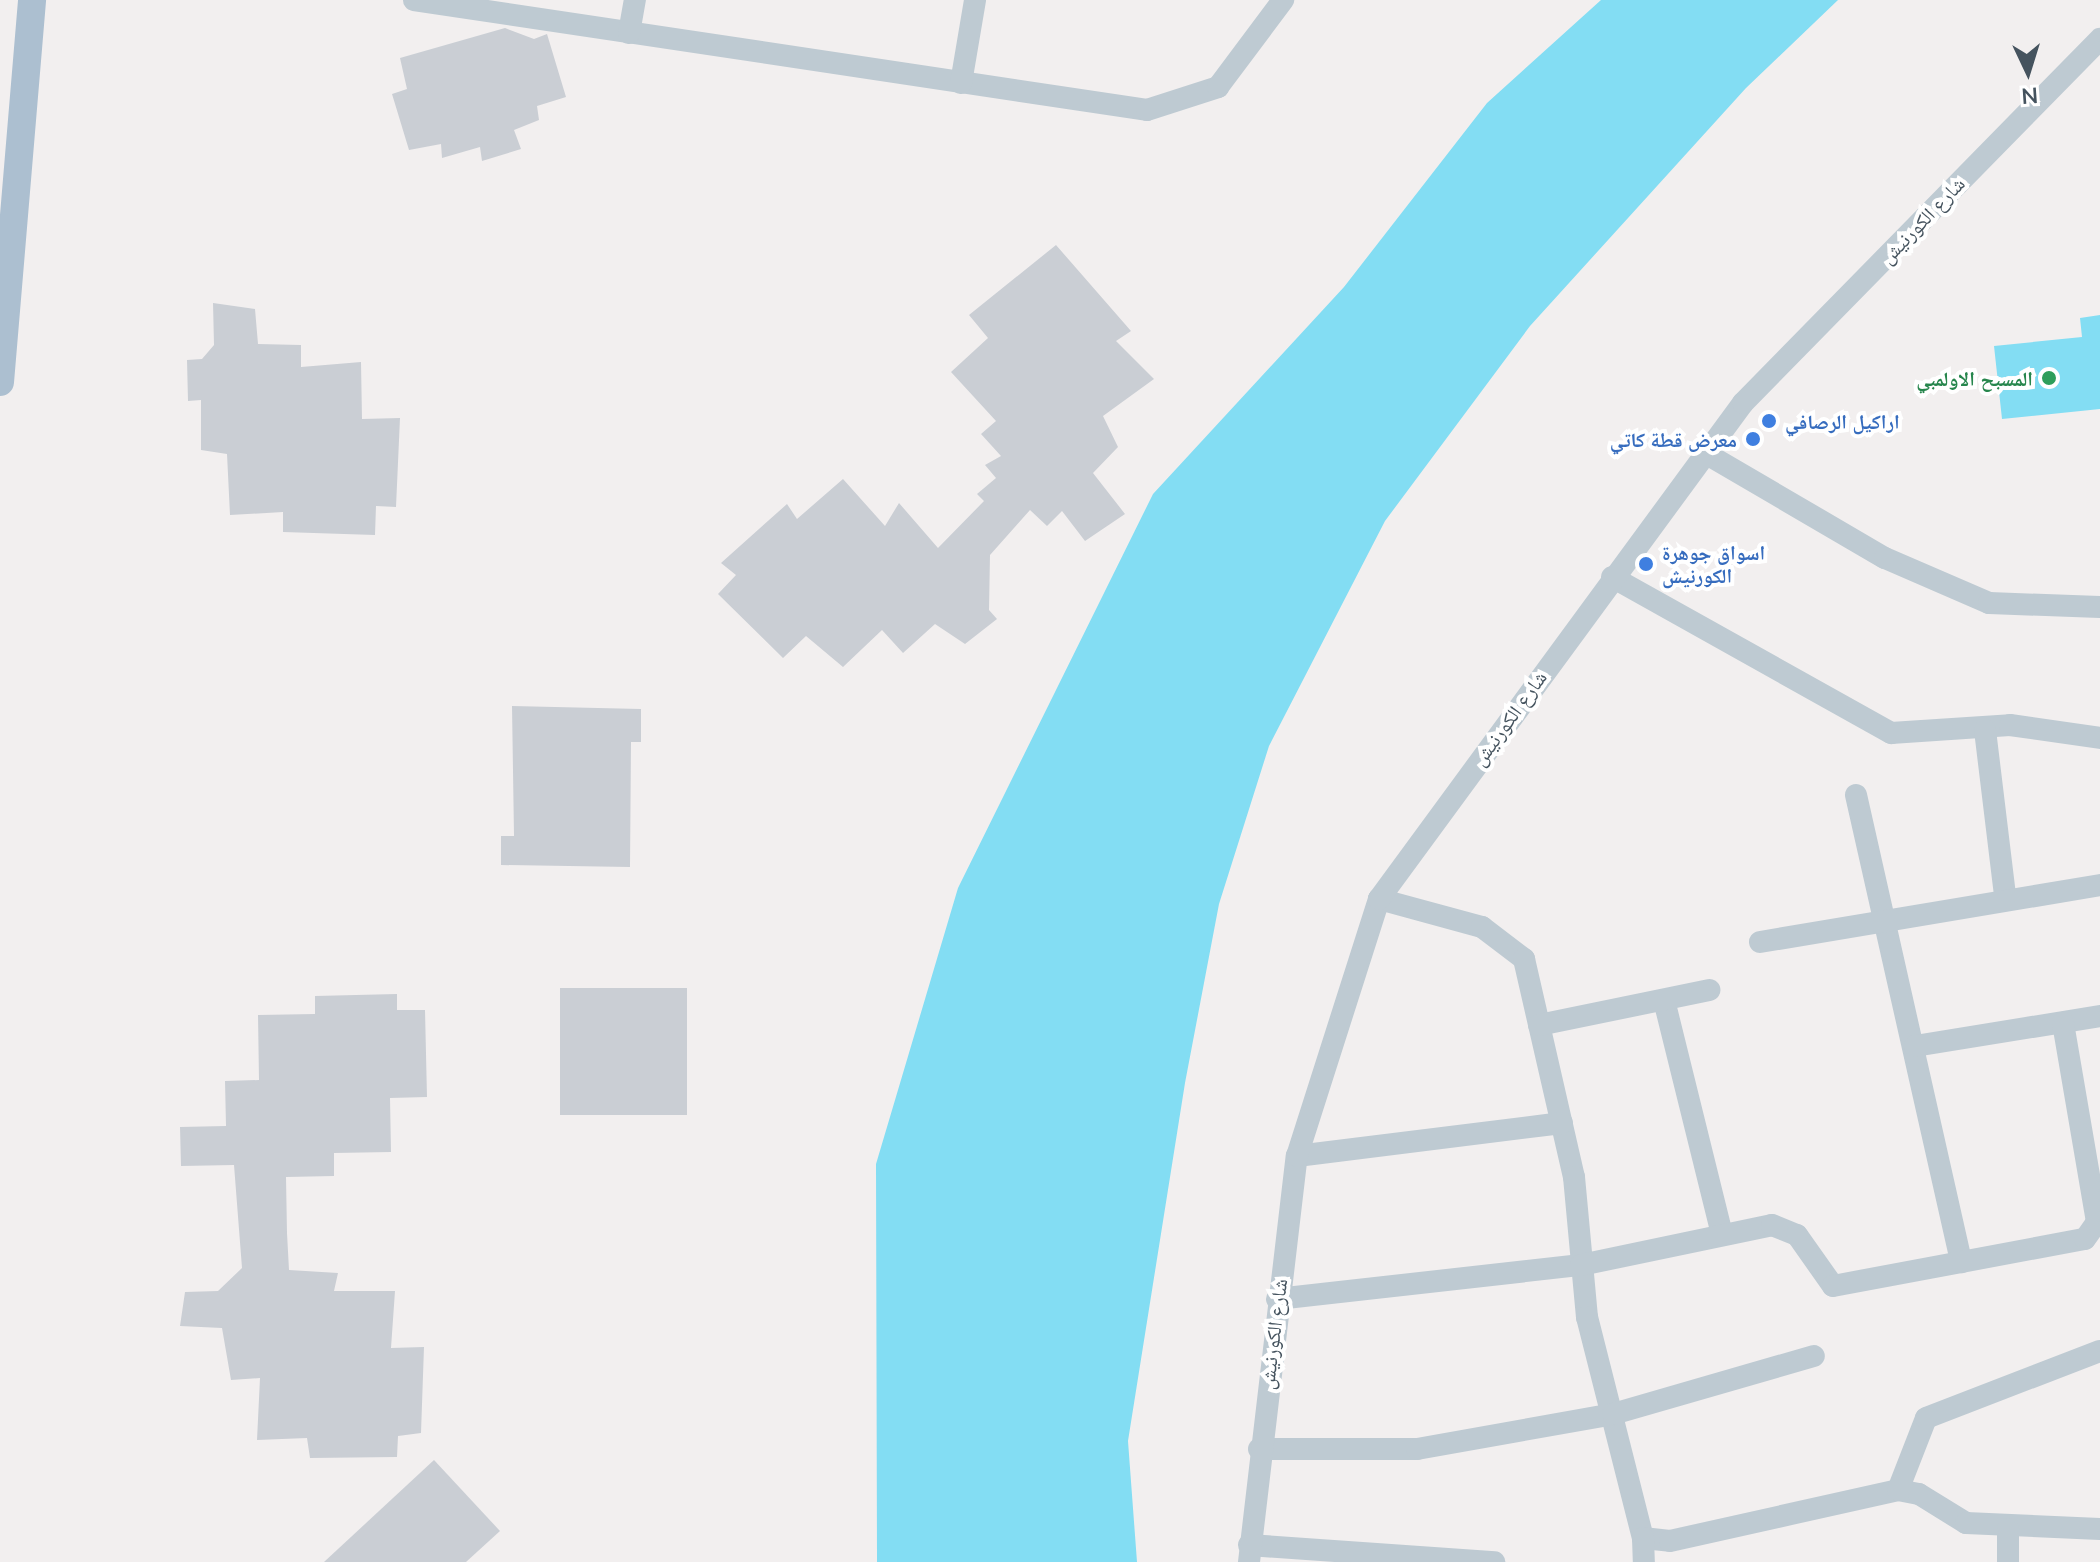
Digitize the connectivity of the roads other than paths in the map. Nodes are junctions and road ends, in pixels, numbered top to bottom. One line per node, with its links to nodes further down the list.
1 (32, 0): 9 (main road)
2 (414, 0): 6 (street)
3 (635, 0): 6 (street)
4 (975, 0): 8 (street)
5 (1283, 0): 8 (street)
6 (629, 33): 8 (street)
7 (2100, 39): 10 (street, شارع الكورنيش)
8 (961, 83)
9 (0, 382)
10 (1705, 453): 11 (street, شارع الكورنيش); 12 (street)
11 (1612, 577): 13 (street); 18 (street, شارع الكورنيش)
12 (2100, 607)
13 (1985, 730): 14 (street); 17 (street)
14 (2100, 738)
15 (1856, 795): 19 (street)
16 (2100, 885): 17 (street)
17 (2005, 896): 19 (street)
18 (1379, 899): 25 (street); 28 (street, شارع الكورنيش)
19 (1886, 919): 20 (street); 26 (street)
20 (1760, 942)
21 (1709, 990): 22 (street)
22 (1664, 1000): 25 (street); 29 (street)
23 (2100, 1016): 24 (street)
24 (2063, 1023): 26 (street); 30 (street)
25 (1539, 1025): 27 (street)
26 (1915, 1046): 30 (street)
27 (1562, 1123): 28 (street); 31 (street)
28 (1297, 1156): 32 (street, شارع الكورنيش)
29 (1722, 1234): 30 (street); 31 (street)
30 (1961, 1262)
31 (1581, 1265): 32 (street); 35 (street)
32 (1277, 1299): 36 (street, شارع الكورنيش)
33 (2100, 1351): 37 (street)
34 (1814, 1356): 35 (street)
35 (1613, 1414): 36 (street); 40 (street)
36 (1259, 1449): 41 (street, شارع الكورنيش)
37 (1898, 1490): 38 (street); 40 (street)
38 (2008, 1529): 39 (street); 44 (street)
39 (2100, 1529)
40 (1643, 1538): 43 (street)
41 (1249, 1553): 42 (street)
42 (1494, 1562)
43 (1644, 1562)
44 (2008, 1562)

